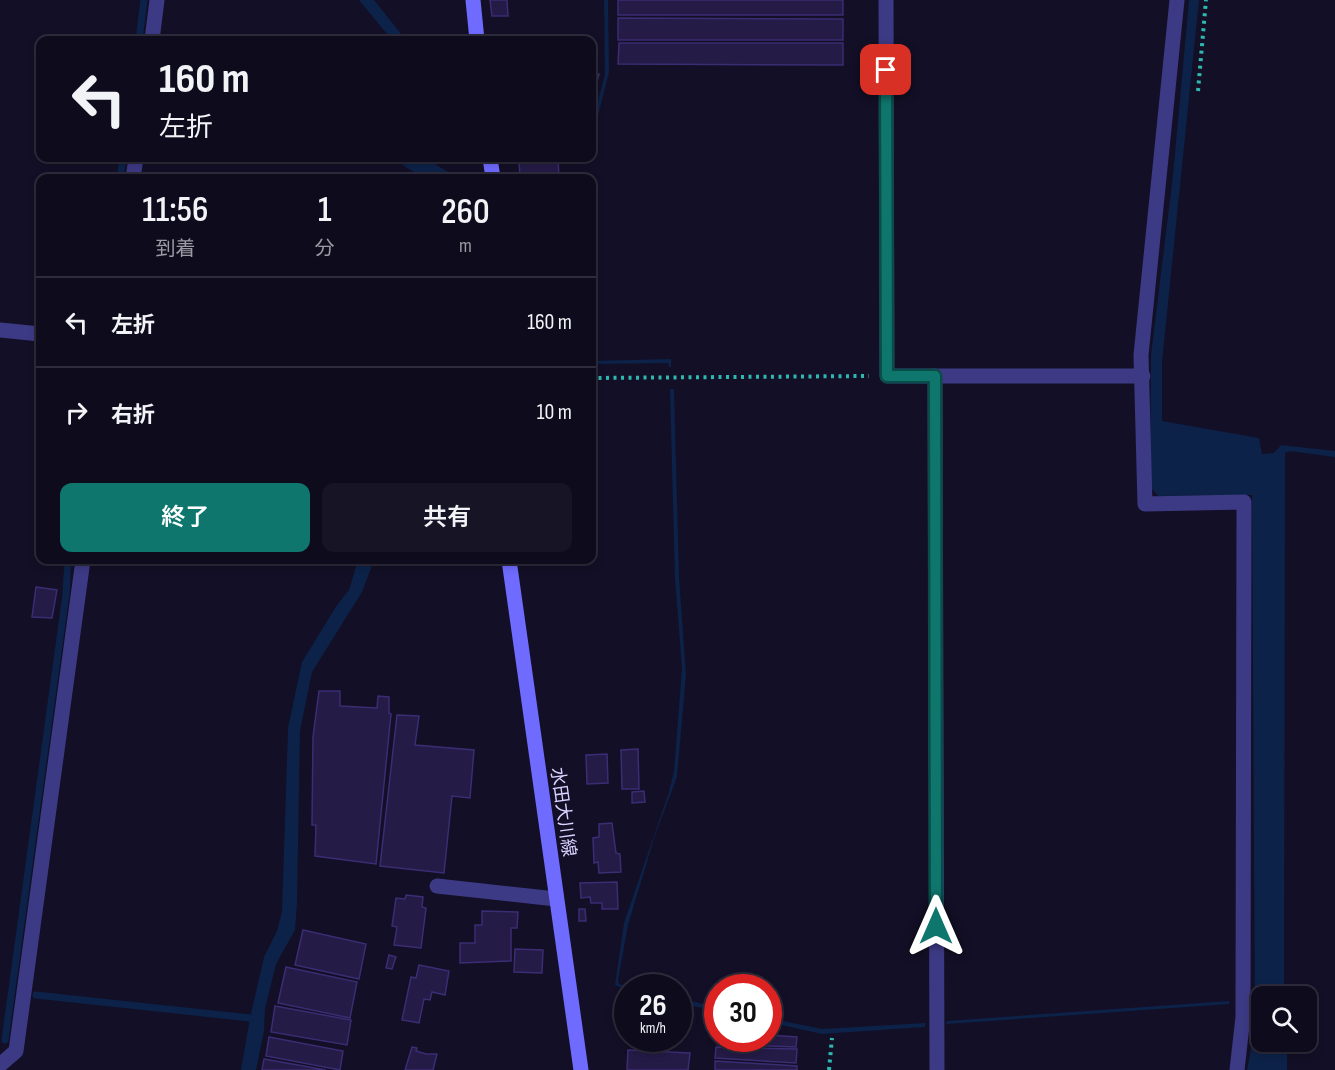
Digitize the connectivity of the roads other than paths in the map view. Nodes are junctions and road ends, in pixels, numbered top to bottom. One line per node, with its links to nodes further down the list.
1 (157, 0): 5 (street)
2 (473, 0): 6 (main road)
3 (886, 0): 9 (street)
4 (1177, 0): 10 (street)
5 (152, 36)
6 (477, 36)
7 (0, 330): 8 (street)
8 (36, 334)
9 (935, 376): 10 (street); 17 (street)
10 (1143, 376): 18 (street)
11 (82, 564): 15 (street)
12 (509, 564): 14 (main road, 水田大川線)
13 (437, 886): 14 (street)
14 (556, 899): 16 (main road, 水田大川線)
15 (0, 1065)
16 (581, 1070)
17 (937, 1070)
18 (1237, 1070)

